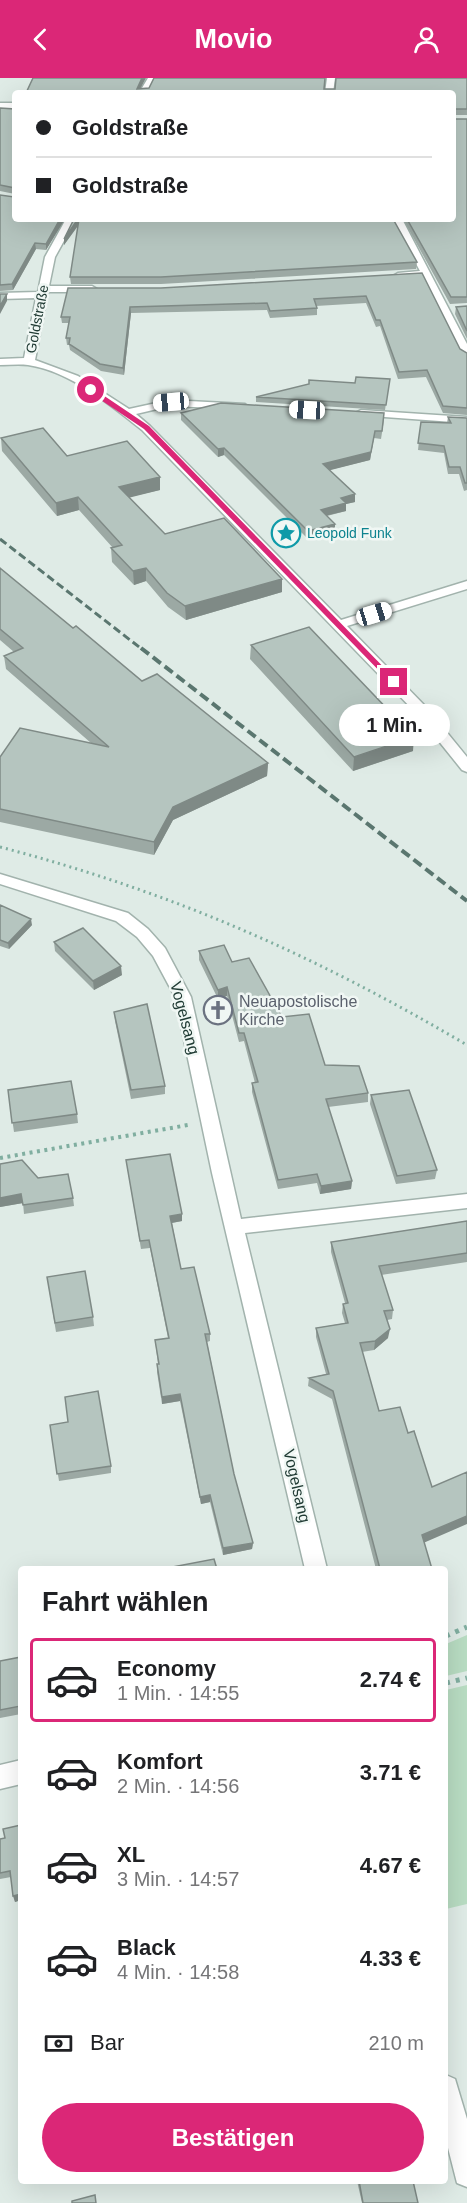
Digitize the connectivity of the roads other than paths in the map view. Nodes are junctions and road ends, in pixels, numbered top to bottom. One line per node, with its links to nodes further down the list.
1 (68, 222): 6 (street, Goldstraße)
2 (399, 222): 3 (street)
3 (426, 274): 4 (street); 8 (street)
4 (392, 276)
5 (102, 289): 6 (street)
6 (42, 292): 7 (street); 10 (street, Goldstraße)
7 (0, 296)
8 (467, 355)
9 (0, 362): 10 (street)
10 (29, 362): 13 (street, Goldstraße)
11 (254, 407): 13 (street)
12 (348, 412): 14 (street)
13 (128, 413): 16 (street, Goldstraße)
14 (467, 420)
15 (467, 585): 16 (street)
16 (338, 625): 17 (street, Goldstraße)
17 (467, 767)
18 (0, 879): 20 (street, Vogelsang)
19 (467, 1201): 20 (street)
20 (236, 1227): 21 (street, Vogelsang)
21 (315, 1566)
22 (18, 1773): 23 (street)
23 (0, 1777)
24 (448, 2096): 25 (street)
25 (467, 2173)

